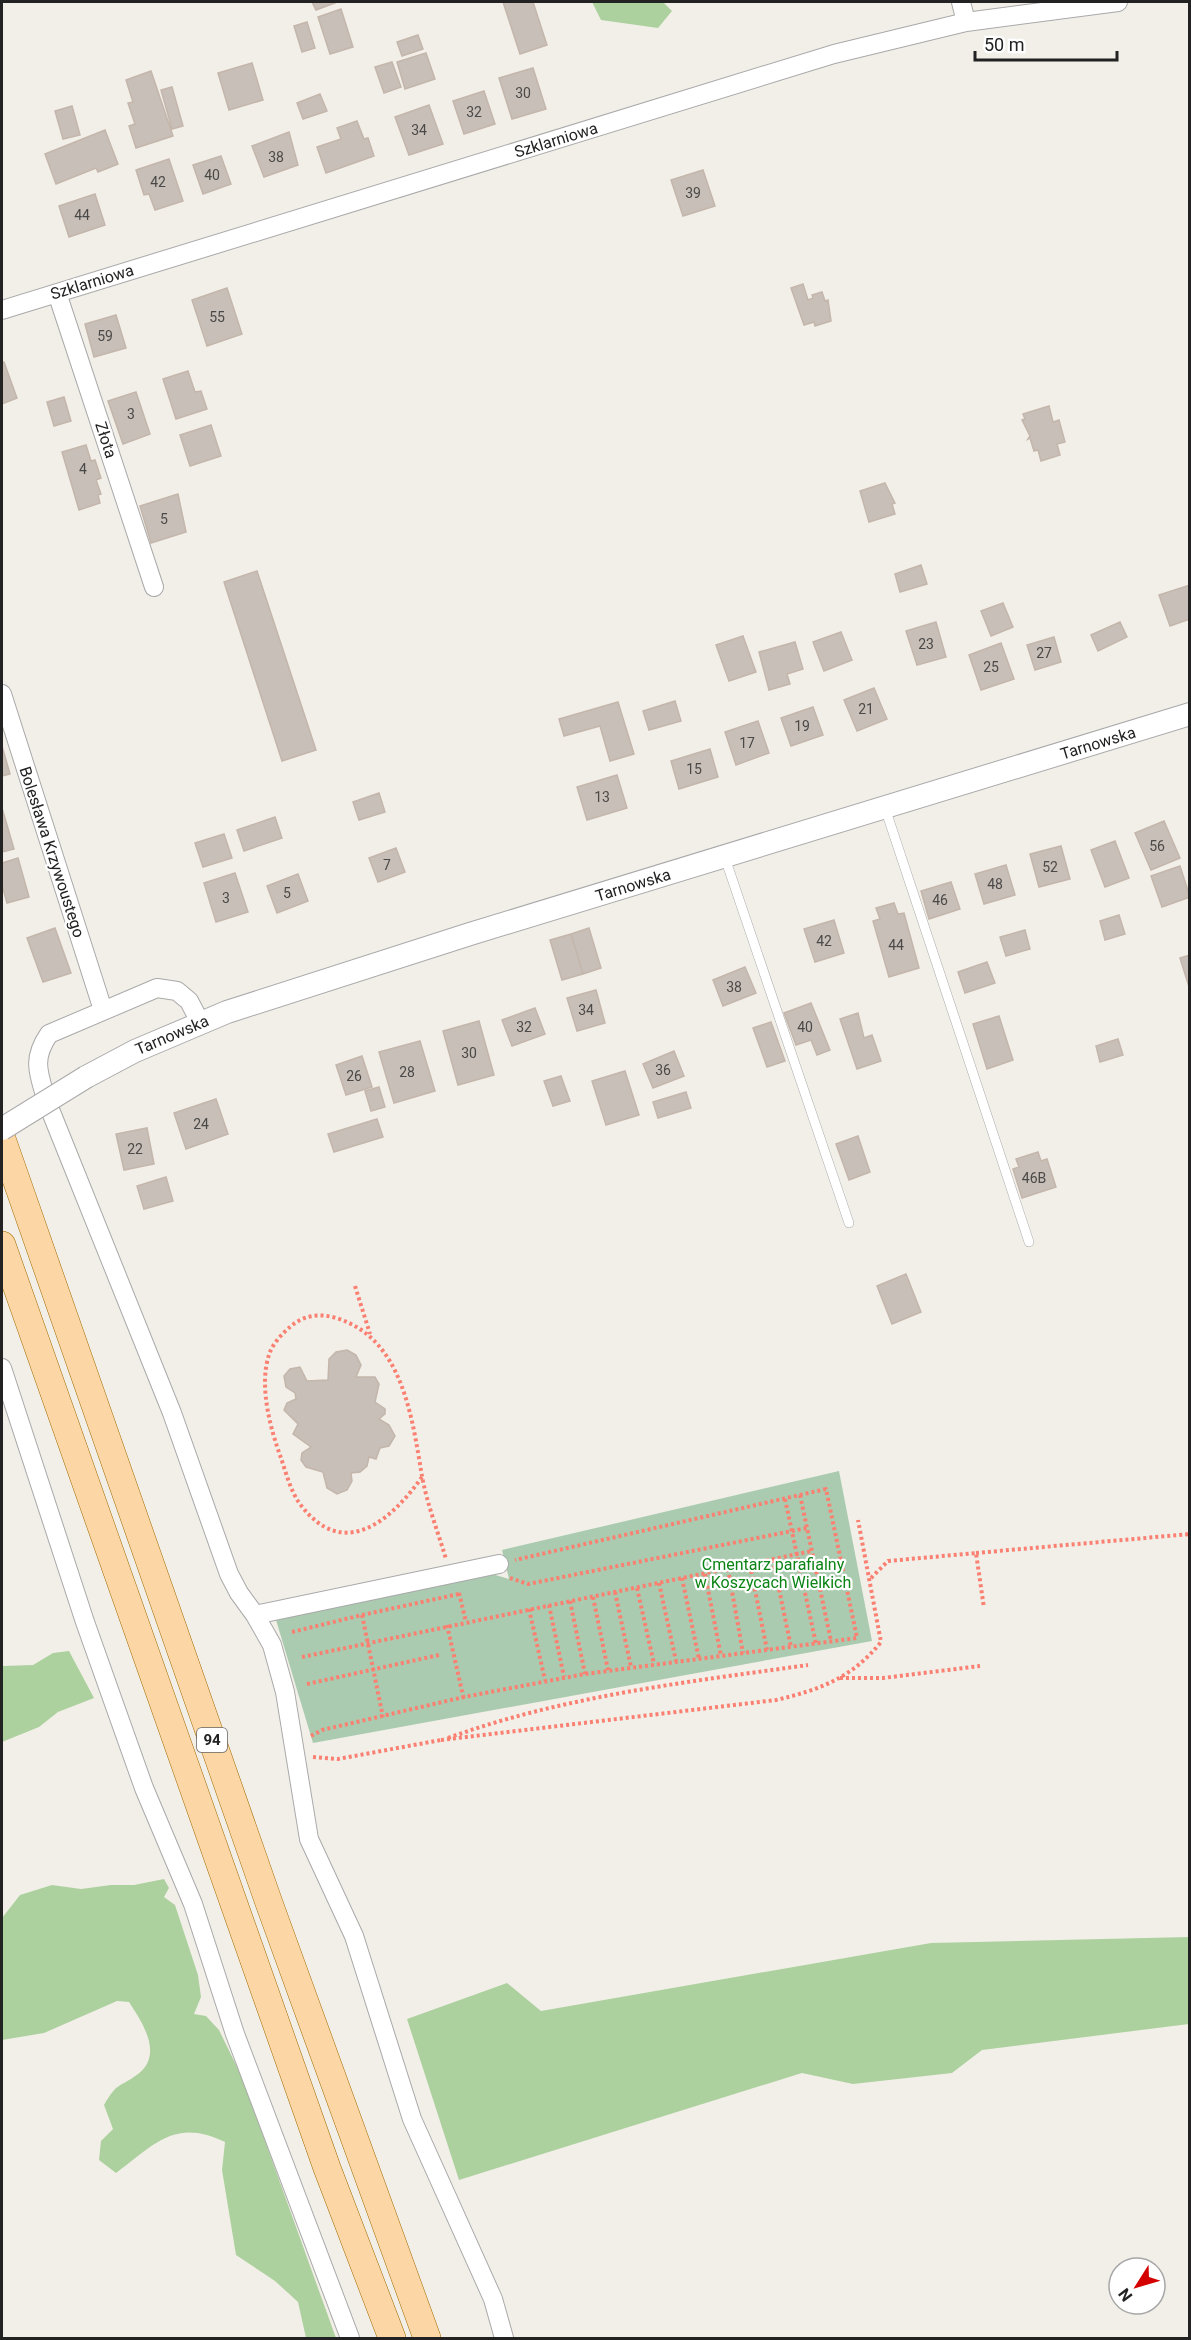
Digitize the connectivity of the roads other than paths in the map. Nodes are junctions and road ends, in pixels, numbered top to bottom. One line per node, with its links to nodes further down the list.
1 (961, 2): 3 (street)
2 (1118, 2): 3 (street, Szklarniowa)
3 (966, 22): 4 (street, Szklarniowa)
4 (57, 293): 5 (street, Szklarniowa); 6 (street, Złota)
5 (2, 310)
6 (154, 586)
7 (2, 694): 11 (street, Bolesława Krzywoustego)
8 (1190, 714): 9 (street, Tarnowska)
9 (885, 808): 10 (street, Tarnowska); 16 (lane)
10 (725, 858): 12 (street, Tarnowska); 15 (lane)
11 (103, 1010): 12 (street); 20 (street)
12 (200, 1022): 13 (street, Tarnowska, bridge)
13 (2, 1129)
14 (2, 1139): 23 (main road, 94)
15 (849, 1222)
16 (1029, 1242)
17 (2, 1245): 22 (main road, 94)
18 (2, 1368): 21 (street)
19 (502, 1563): 20 (street)
20 (255, 1615): 24 (street)
21 (350, 2338)
22 (392, 2338)
23 (427, 2338)
24 (504, 2338)

